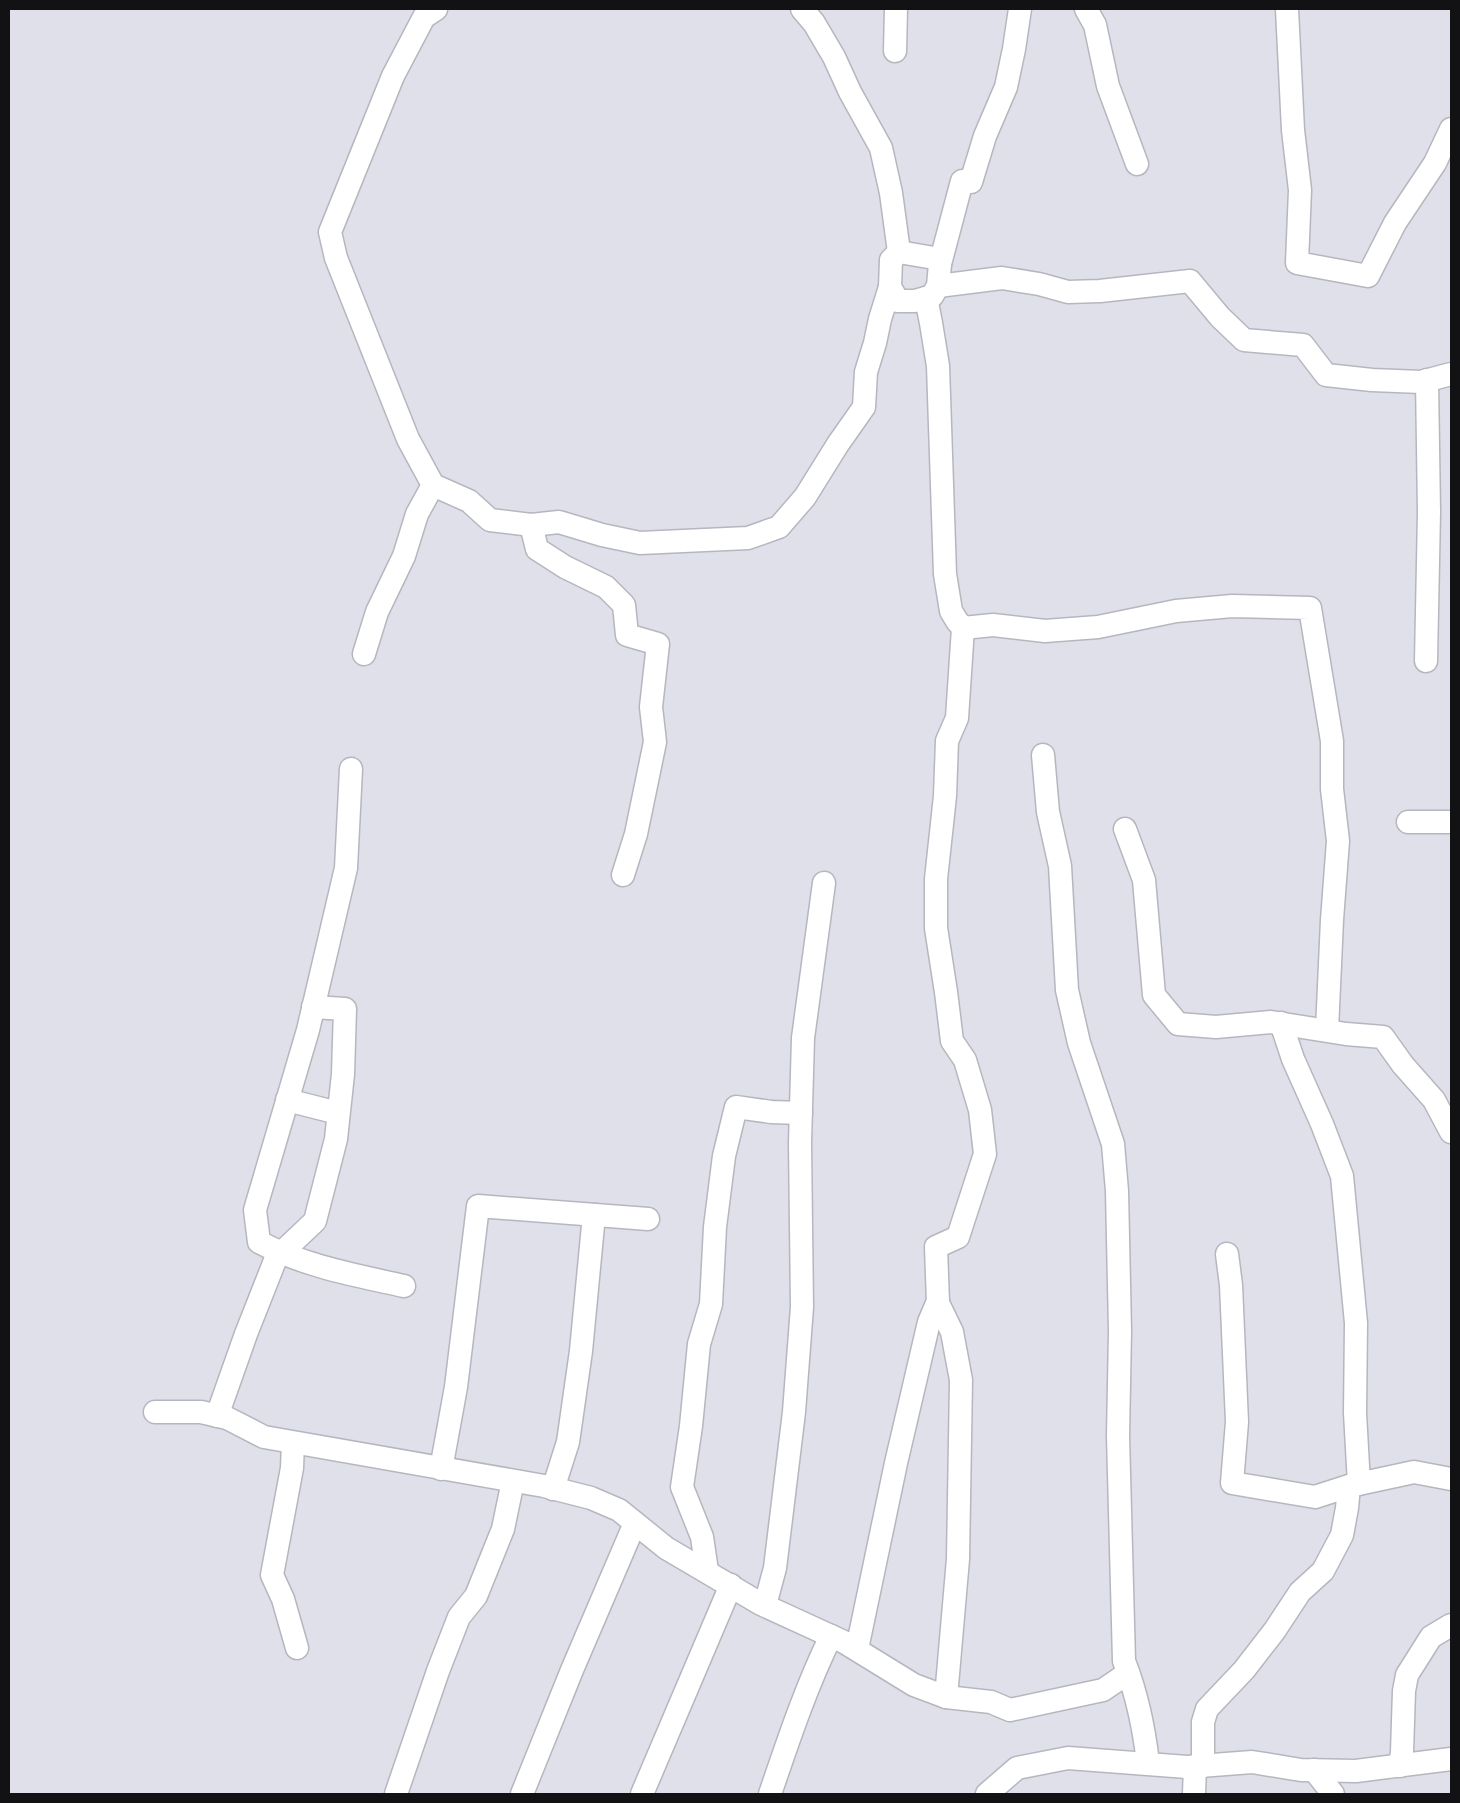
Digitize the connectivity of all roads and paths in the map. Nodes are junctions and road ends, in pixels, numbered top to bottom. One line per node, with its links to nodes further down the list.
1 (436, 9): 15 (street)
2 (802, 9): 10 (street)
3 (896, 9): 7 (street)
4 (1020, 9): 11 (street)
5 (1086, 9): 9 (street)
6 (1287, 9): 8 (street)
7 (895, 51)
8 (1451, 129)
9 (1136, 164)
10 (899, 252): 11 (street); 12 (street)
11 (935, 282): 12 (street); 14 (street); 17 (street)
12 (890, 287): 16 (street)
13 (1451, 374): 14 (street)
14 (1427, 380): 19 (street)
15 (433, 485): 16 (street); 18 (street)
16 (531, 525): 25 (street)
17 (963, 628): 29 (street); 39 (street)
18 (364, 654)
19 (1426, 662)
20 (1043, 755): 56 (street)
21 (351, 769): 27 (street)
22 (1408, 822): 23 (street)
23 (1451, 822)
24 (1125, 829): 28 (street)
25 (623, 875)
26 (824, 883): 32 (street)
27 (313, 1007): 30 (street); 31 (street)
28 (1282, 1023): 29 (street); 46 (street)
29 (1327, 1030): 33 (street)
30 (287, 1100): 31 (street); 36 (street)
31 (338, 1113): 36 (street)
32 (801, 1113): 49 (street); 51 (street)
33 (1451, 1132)
34 (594, 1214): 35 (street); 43 (street); 47 (street)
35 (648, 1219)
36 (281, 1254): 38 (street); 41 (street)
37 (1227, 1254): 46 (street)
38 (404, 1286)
39 (938, 1301): 55 (street); 57 (street)
40 (155, 1412): 41 (street)
41 (217, 1416): 42 (street)
42 (293, 1442): 43 (street); 54 (street)
43 (441, 1469): 45 (street)
44 (1451, 1479): 46 (street)
45 (513, 1481): 47 (street); 63 (street)
46 (1354, 1485): 60 (street)
47 (553, 1488): 48 (street)
48 (635, 1523): 49 (street); 64 (street)
49 (707, 1571): 50 (street)
50 (731, 1585): 51 (street); 65 (street)
51 (765, 1605): 53 (street)
52 (1451, 1625): 61 (street)
53 (831, 1636): 55 (street); 66 (street)
54 (296, 1648)
55 (857, 1649): 57 (street)
56 (1128, 1673): 57 (street); 59 (street)
57 (946, 1697)
58 (1451, 1759): 61 (street)
59 (1148, 1763): 60 (street); 67 (street)
60 (1199, 1766): 62 (street); 68 (street)
61 (1400, 1766): 62 (street)
62 (1314, 1770): 69 (street)
63 (396, 1794)
64 (522, 1794)
65 (642, 1794)
66 (770, 1794)
67 (987, 1794)
68 (1194, 1794)
69 (1332, 1794)

